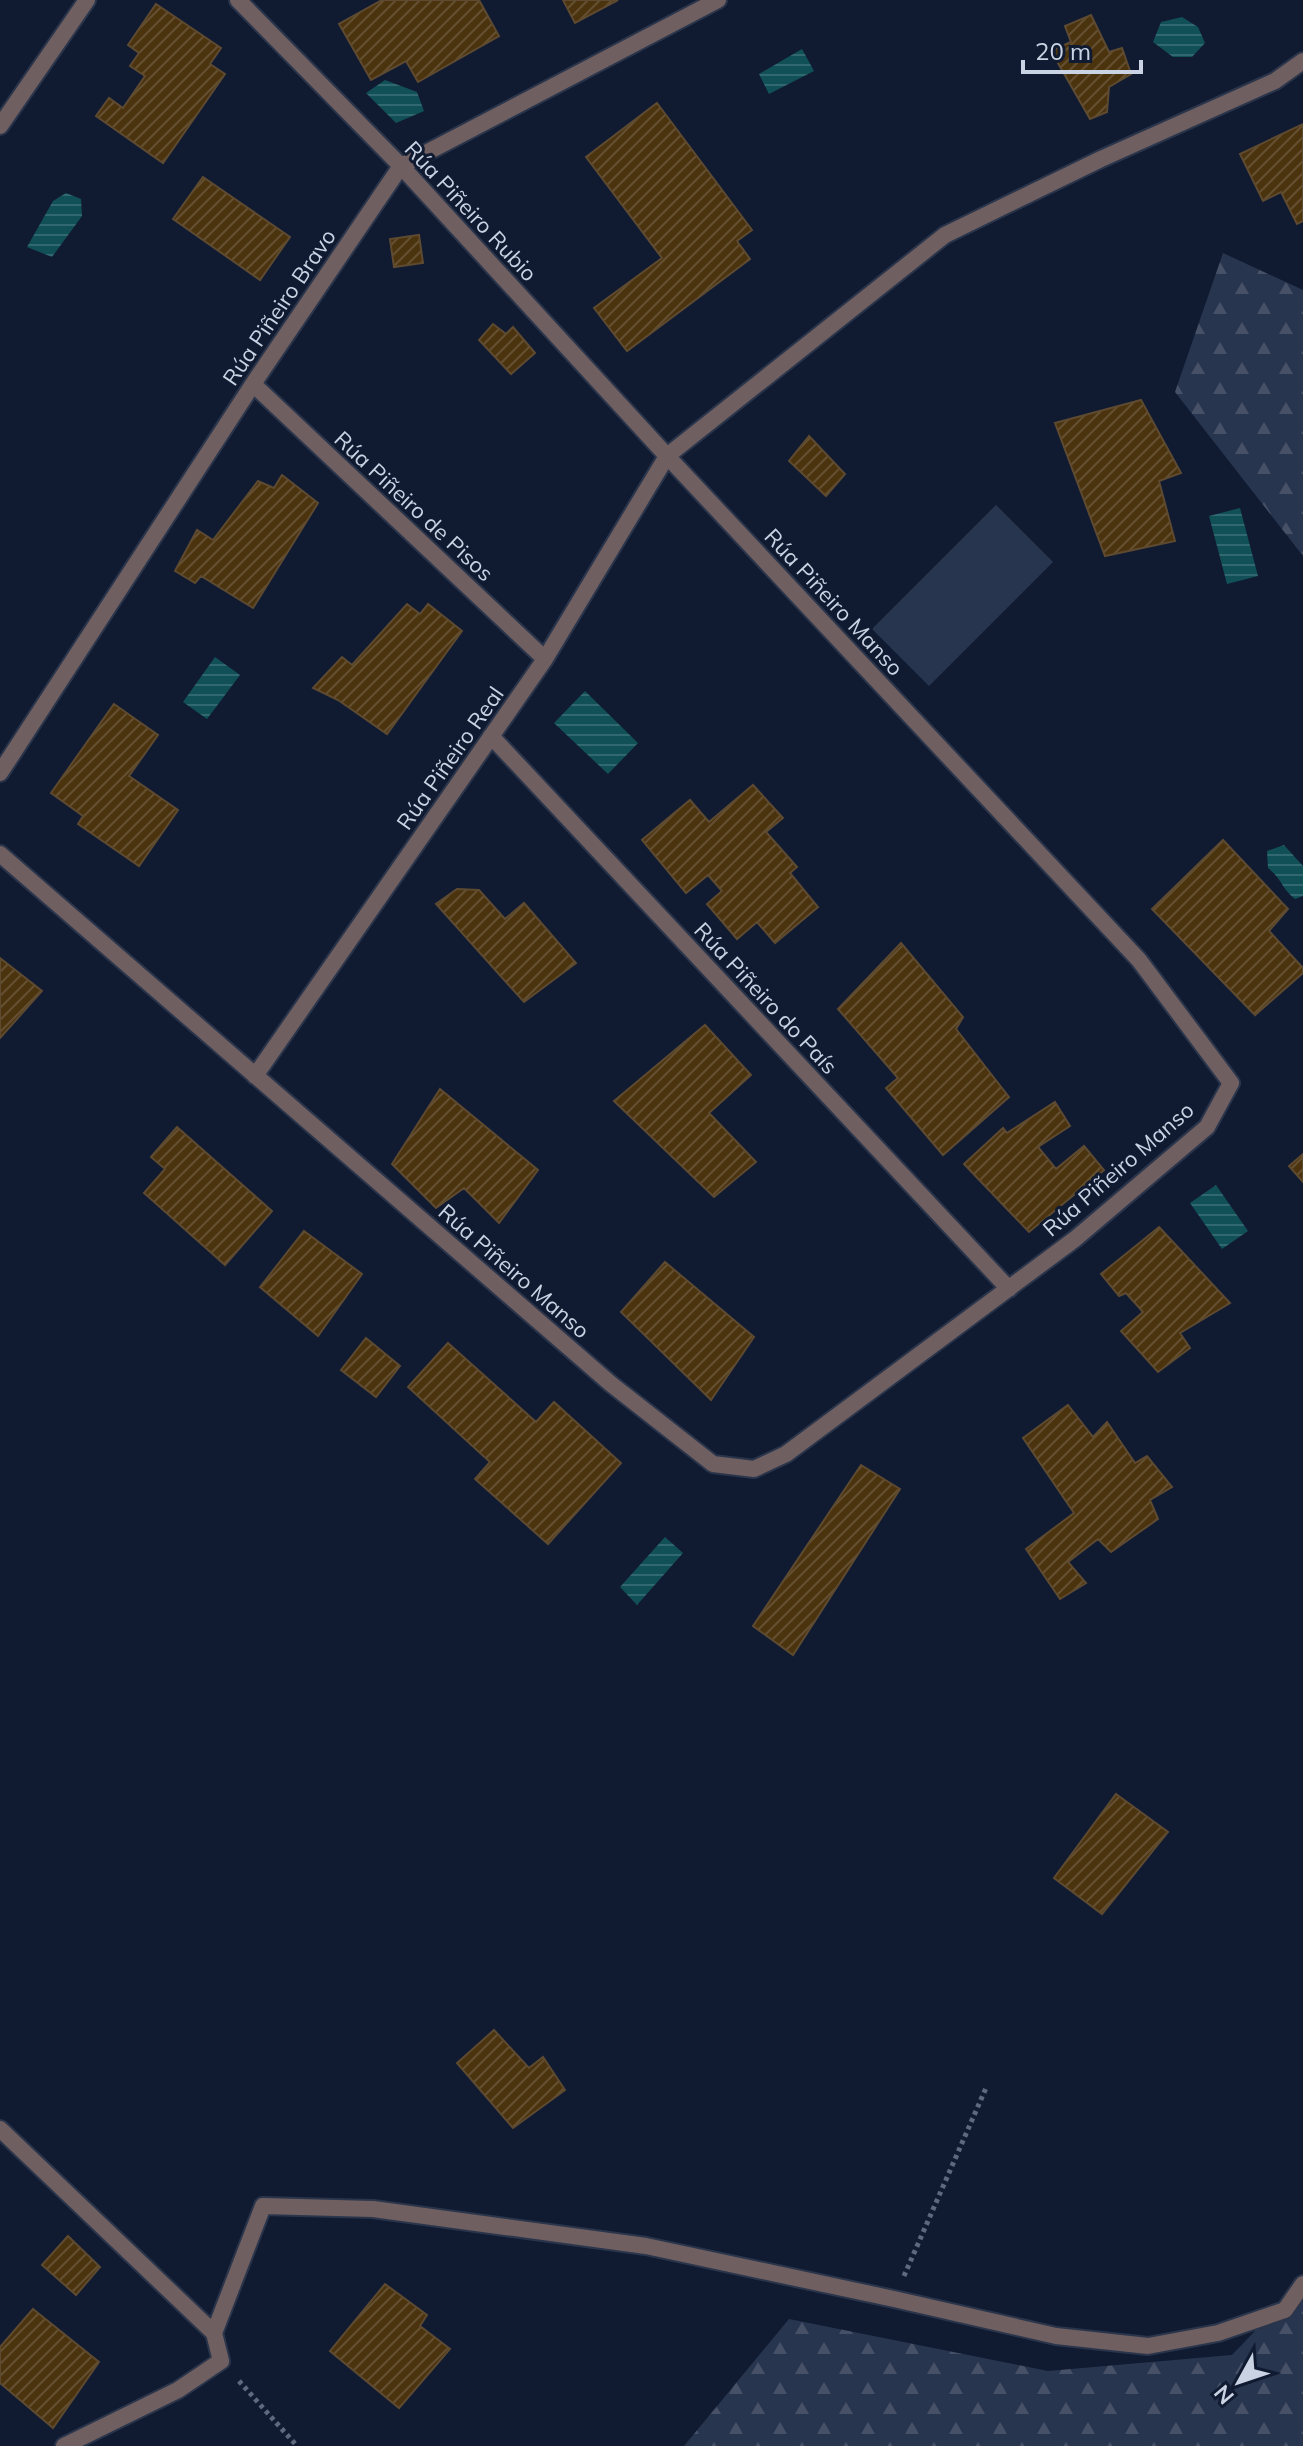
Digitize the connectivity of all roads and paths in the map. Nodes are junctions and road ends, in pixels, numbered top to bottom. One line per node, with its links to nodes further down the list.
1 (87, 0): 5 (street)
2 (238, 0): 6 (street, Rúa Piñeiro Rubio)
3 (718, 0): 6 (street, Rúa Piñeiro Bravo)
4 (1303, 61): 8 (street)
5 (0, 126)
6 (401, 166): 7 (street, Rúa Piñeiro Bravo); 8 (street, Rúa Piñeiro Rubio)
7 (253, 384): 9 (street, Rúa Piñeiro de Pisos); 11 (street, Rúa Piñeiro Bravo)
8 (667, 456): 9 (street, Rúa Piñeiro Real); 14 (street, Rúa Piñeiro Manso)
9 (545, 659): 10 (street, Rúa Piñeiro Real)
10 (491, 736): 13 (street, Rúa Piñeiro Real); 14 (street, Rúa Piñeiro do País)
11 (0, 773)
12 (0, 854): 13 (street, Rúa Piñeiro Manso)
13 (255, 1076): 14 (street, Rúa Piñeiro Manso)
14 (1009, 1289)
15 (986, 2088): 18 (path)
16 (0, 2129): 19 (street)
17 (1303, 2284): 18 (street)
18 (894, 2299): 19 (street)
19 (214, 2333): 20 (street)
20 (221, 2361): 21 (street); 22 (path)
21 (64, 2446)
22 (297, 2446)

